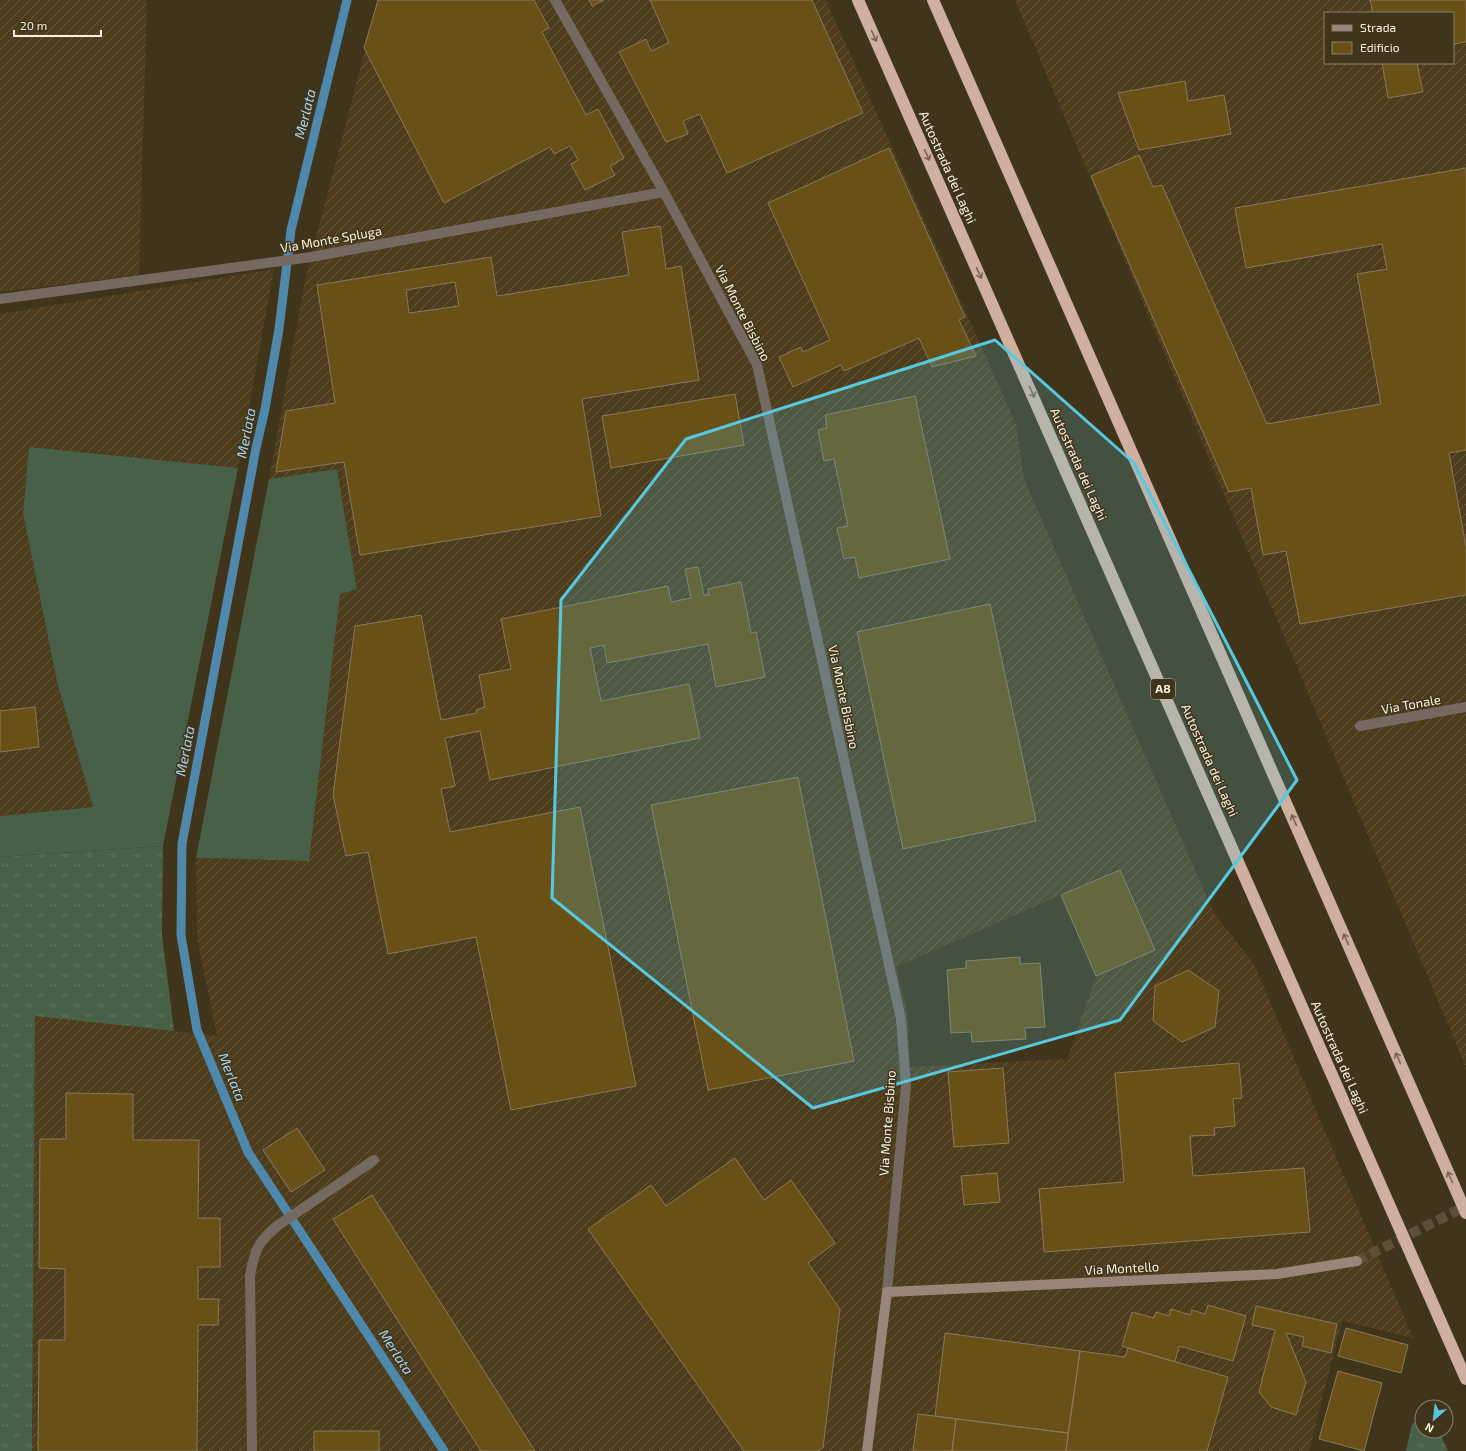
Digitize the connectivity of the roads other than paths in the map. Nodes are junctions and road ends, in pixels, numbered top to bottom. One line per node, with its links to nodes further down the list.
1 (555, 0): 6 (street, Via Monte Bisbino)
2 (858, 0): 14 (highway, Autostrada dei Laghi / A8, one-way to 14)
3 (933, 0): 5 (highway)
4 (940, 0): 5 (highway)
5 (956, 52): 11 (highway, one-way to 5)
6 (664, 192): 7 (street, Via Monte Spluga); 13 (street, Via Monte Bisbino)
7 (0, 299)
8 (1466, 707): 9 (street, Via Tonale)
9 (1360, 726)
10 (374, 1160): 15 (street)
11 (1466, 1213)
12 (1357, 1261): 13 (street, Via Montello)
13 (887, 1292): 16 (street, Via Monte Bisbino)
14 (1466, 1379)
15 (252, 1451)
16 (867, 1451)

